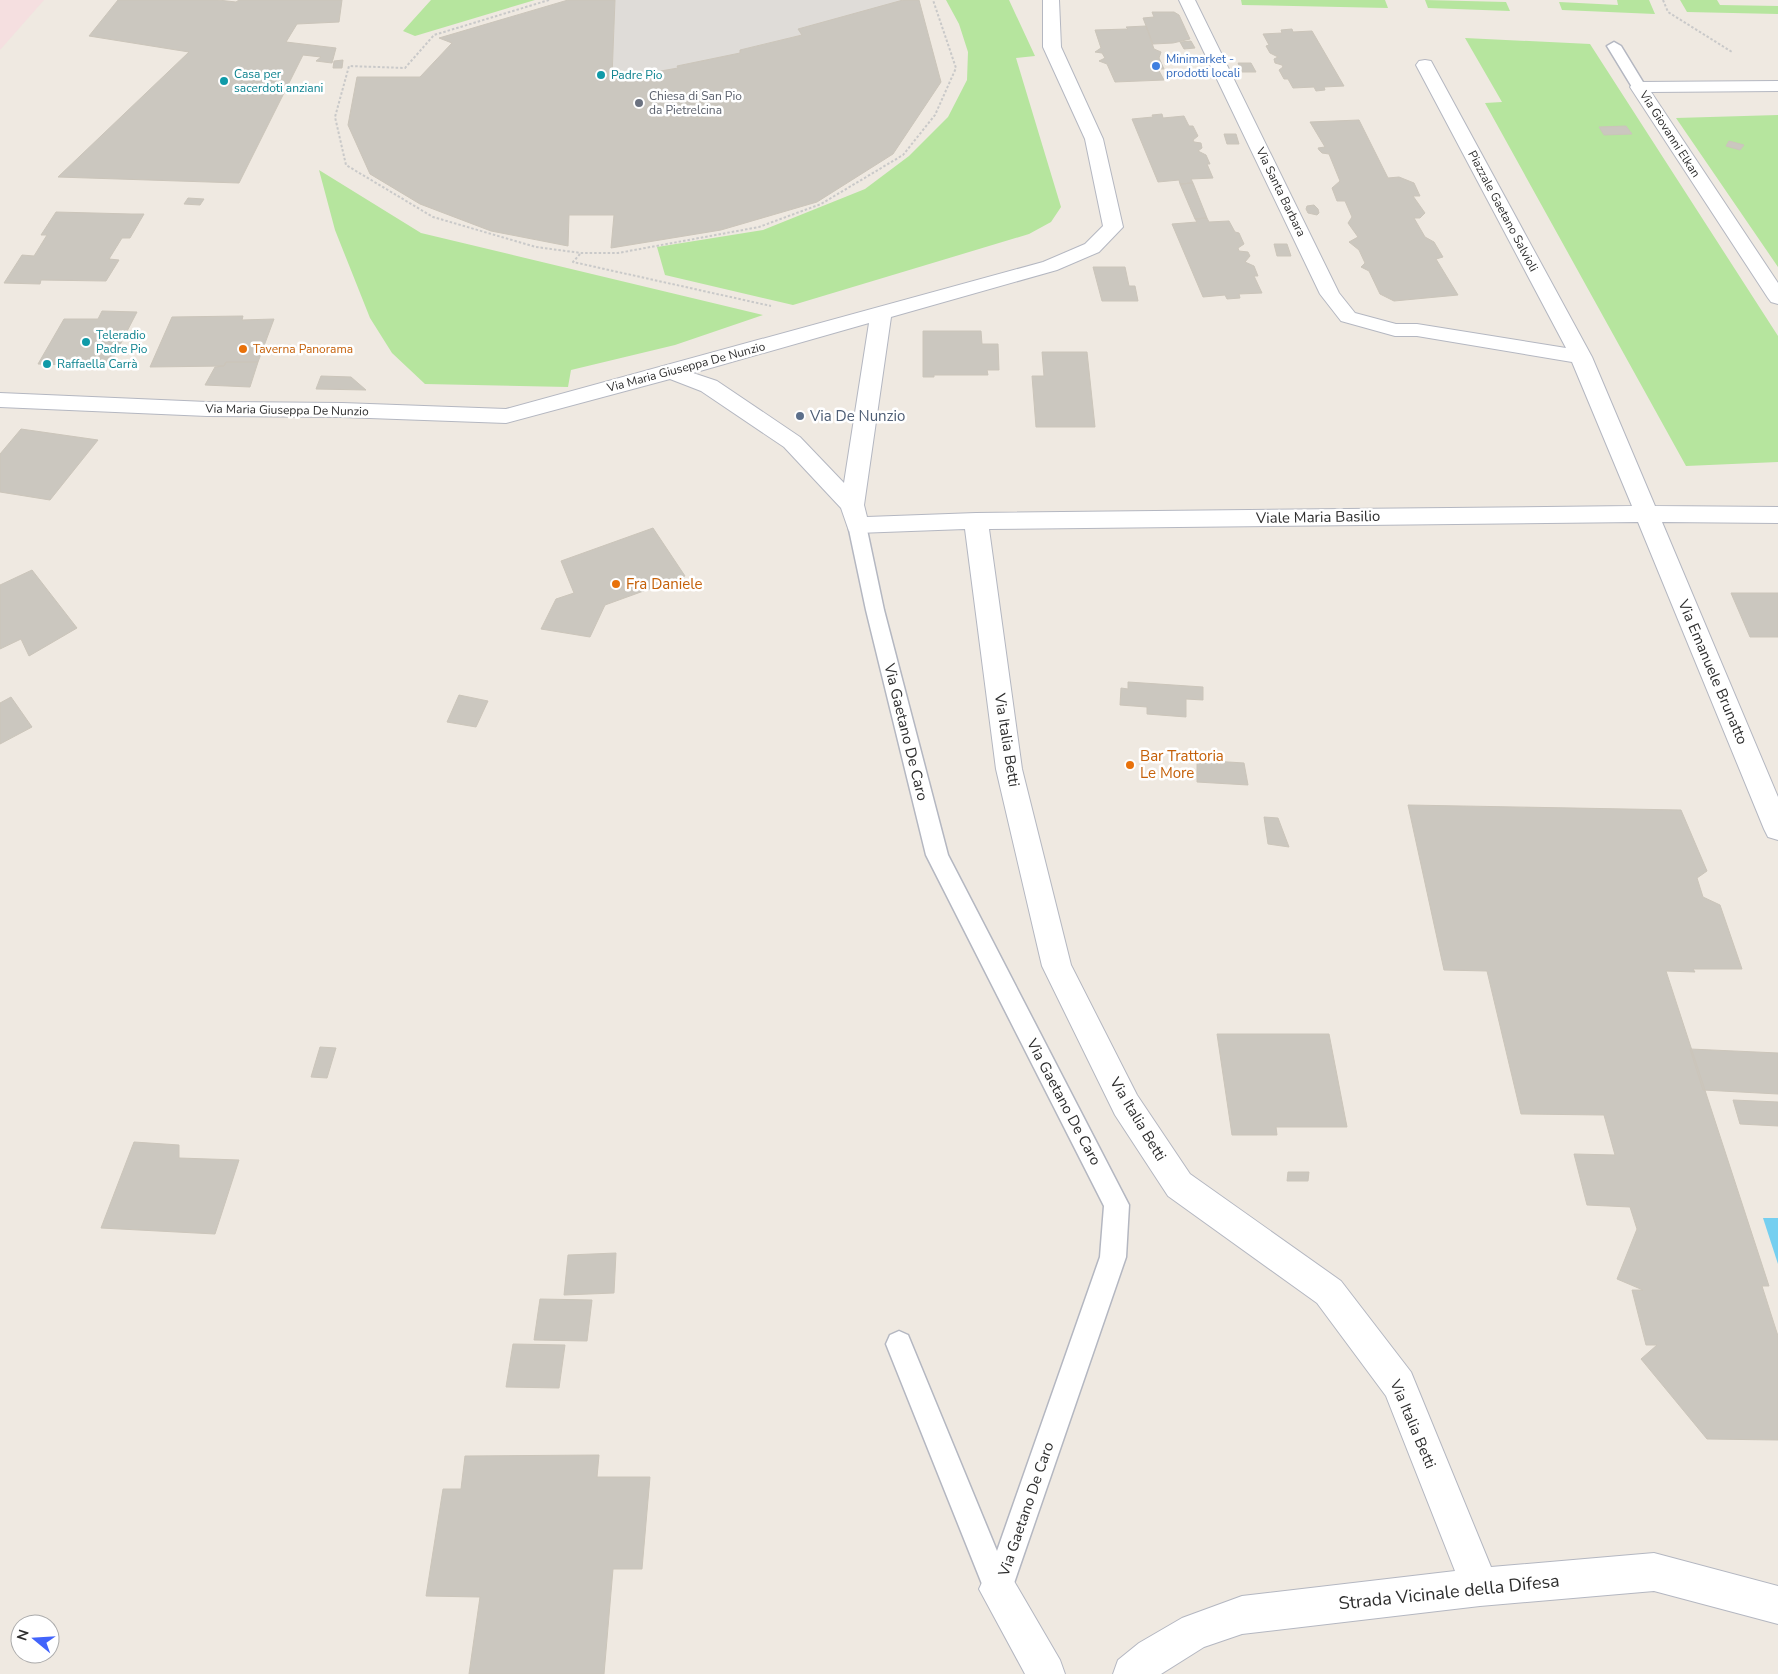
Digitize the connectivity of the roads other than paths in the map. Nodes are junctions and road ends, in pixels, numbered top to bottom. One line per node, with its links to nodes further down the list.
1 (1051, 0): 8 (street, Via Maria Giuseppa De Nunzio)
2 (1187, 0): 9 (street, Via Santa Barbara)
3 (1614, 46): 6 (lane)
4 (1425, 65): 9 (street, Piazzale Gaetano Salvioli)
5 (1775, 86): 6 (street, Via Giovanni Elkan)
6 (1639, 87): 7 (street, Via Giovanni Elkan)
7 (1778, 298)
8 (881, 313): 10 (street, Via Maria Giuseppa De Nunzio); 13 (street)
9 (1580, 357): 12 (street, Piazzale Gaetano Salvioli)
10 (671, 372): 11 (street, Via Maria Giuseppa De Nunzio); 13 (street)
11 (0, 400)
12 (1647, 514): 14 (street, Viale Maria Basilio); 15 (street, Viale Maria Basilio); 16 (street, Via Emanuele Brunatto)
13 (855, 515): 15 (street, Viale Maria Basilio); 19 (lane, Via Gaetano De Caro)
14 (1778, 516)
15 (976, 521): 18 (street, Via Italia Betti)
16 (1778, 829)
17 (899, 1344): 19 (lane)
18 (1480, 1587): 20 (street, Strada Vicinale della Difesa); 22 (street, Strada Vicinale della Difesa)
19 (998, 1589): 21 (street, Via Gaetano De Caro)
20 (1778, 1605)
21 (1046, 1674)
22 (1132, 1674)

